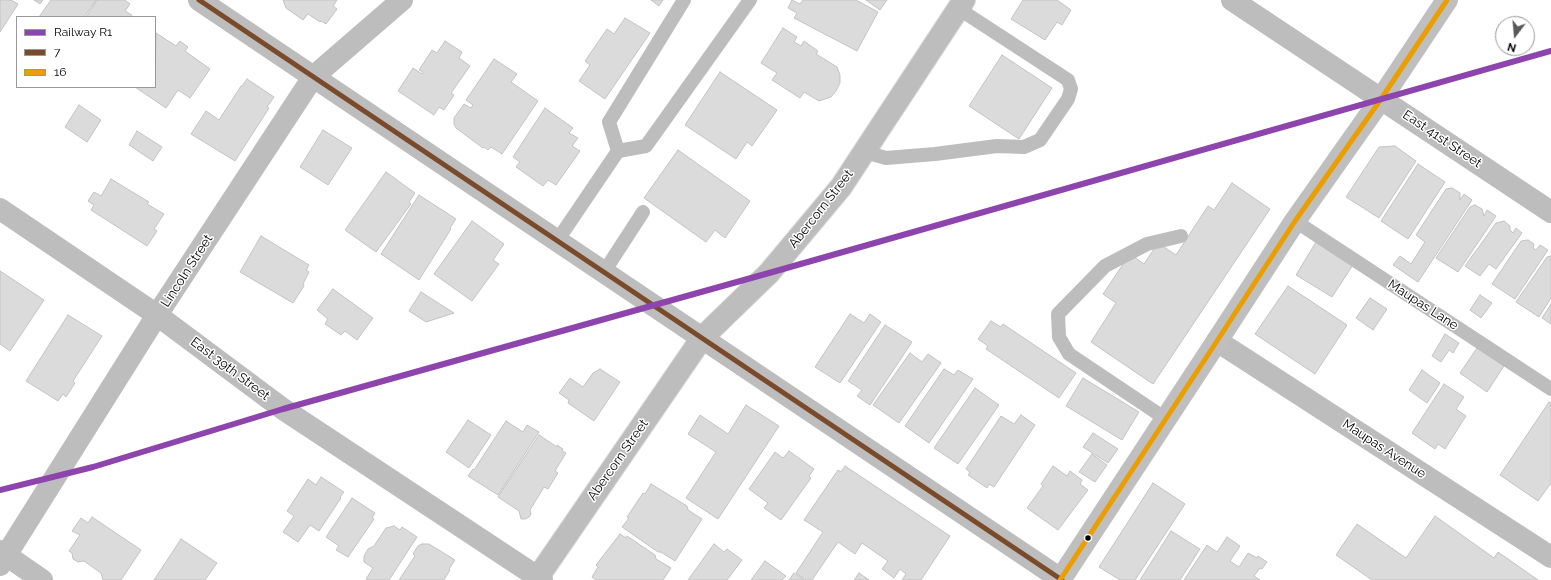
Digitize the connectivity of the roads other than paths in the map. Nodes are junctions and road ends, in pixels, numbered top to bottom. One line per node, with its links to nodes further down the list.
1 (199, 0): 8 (street)
2 (402, 0): 8 (street, Lincoln Street)
3 (684, 0): 10 (lane)
4 (750, 0): 10 (lane)
5 (1232, 0): 9 (street, East 41st Street)
6 (1447, 0): 9 (main road)
7 (962, 4): 11 (street, Abercorn Street); 11 (lane)
8 (313, 78): 17 (street); 19 (street, Lincoln Street)
9 (1381, 99): 14 (street, East 41st Street); 15 (main road)
10 (618, 151): 17 (lane)
11 (865, 152): 20 (street, Abercorn Street)
12 (0, 209): 19 (street, East 39th Street)
13 (643, 212): 18 (lane)
14 (1551, 212)
15 (1295, 221): 21 (main road); 22 (lane, Maupas Lane)
16 (1182, 236): 23 (lane)
17 (557, 241): 18 (street)
18 (604, 272): 20 (street)
19 (157, 315): 24 (street, Lincoln Street); 26 (street, East 39th Street)
20 (702, 338): 26 (street, Abercorn Street); 28 (street)
21 (1218, 341): 23 (main road); 25 (street, Maupas Avenue)
22 (1551, 390)
23 (1166, 419): 28 (main road)
24 (2, 557): 27 (street)
25 (1551, 557)
26 (539, 579)
27 (42, 580)
28 (1061, 580)

